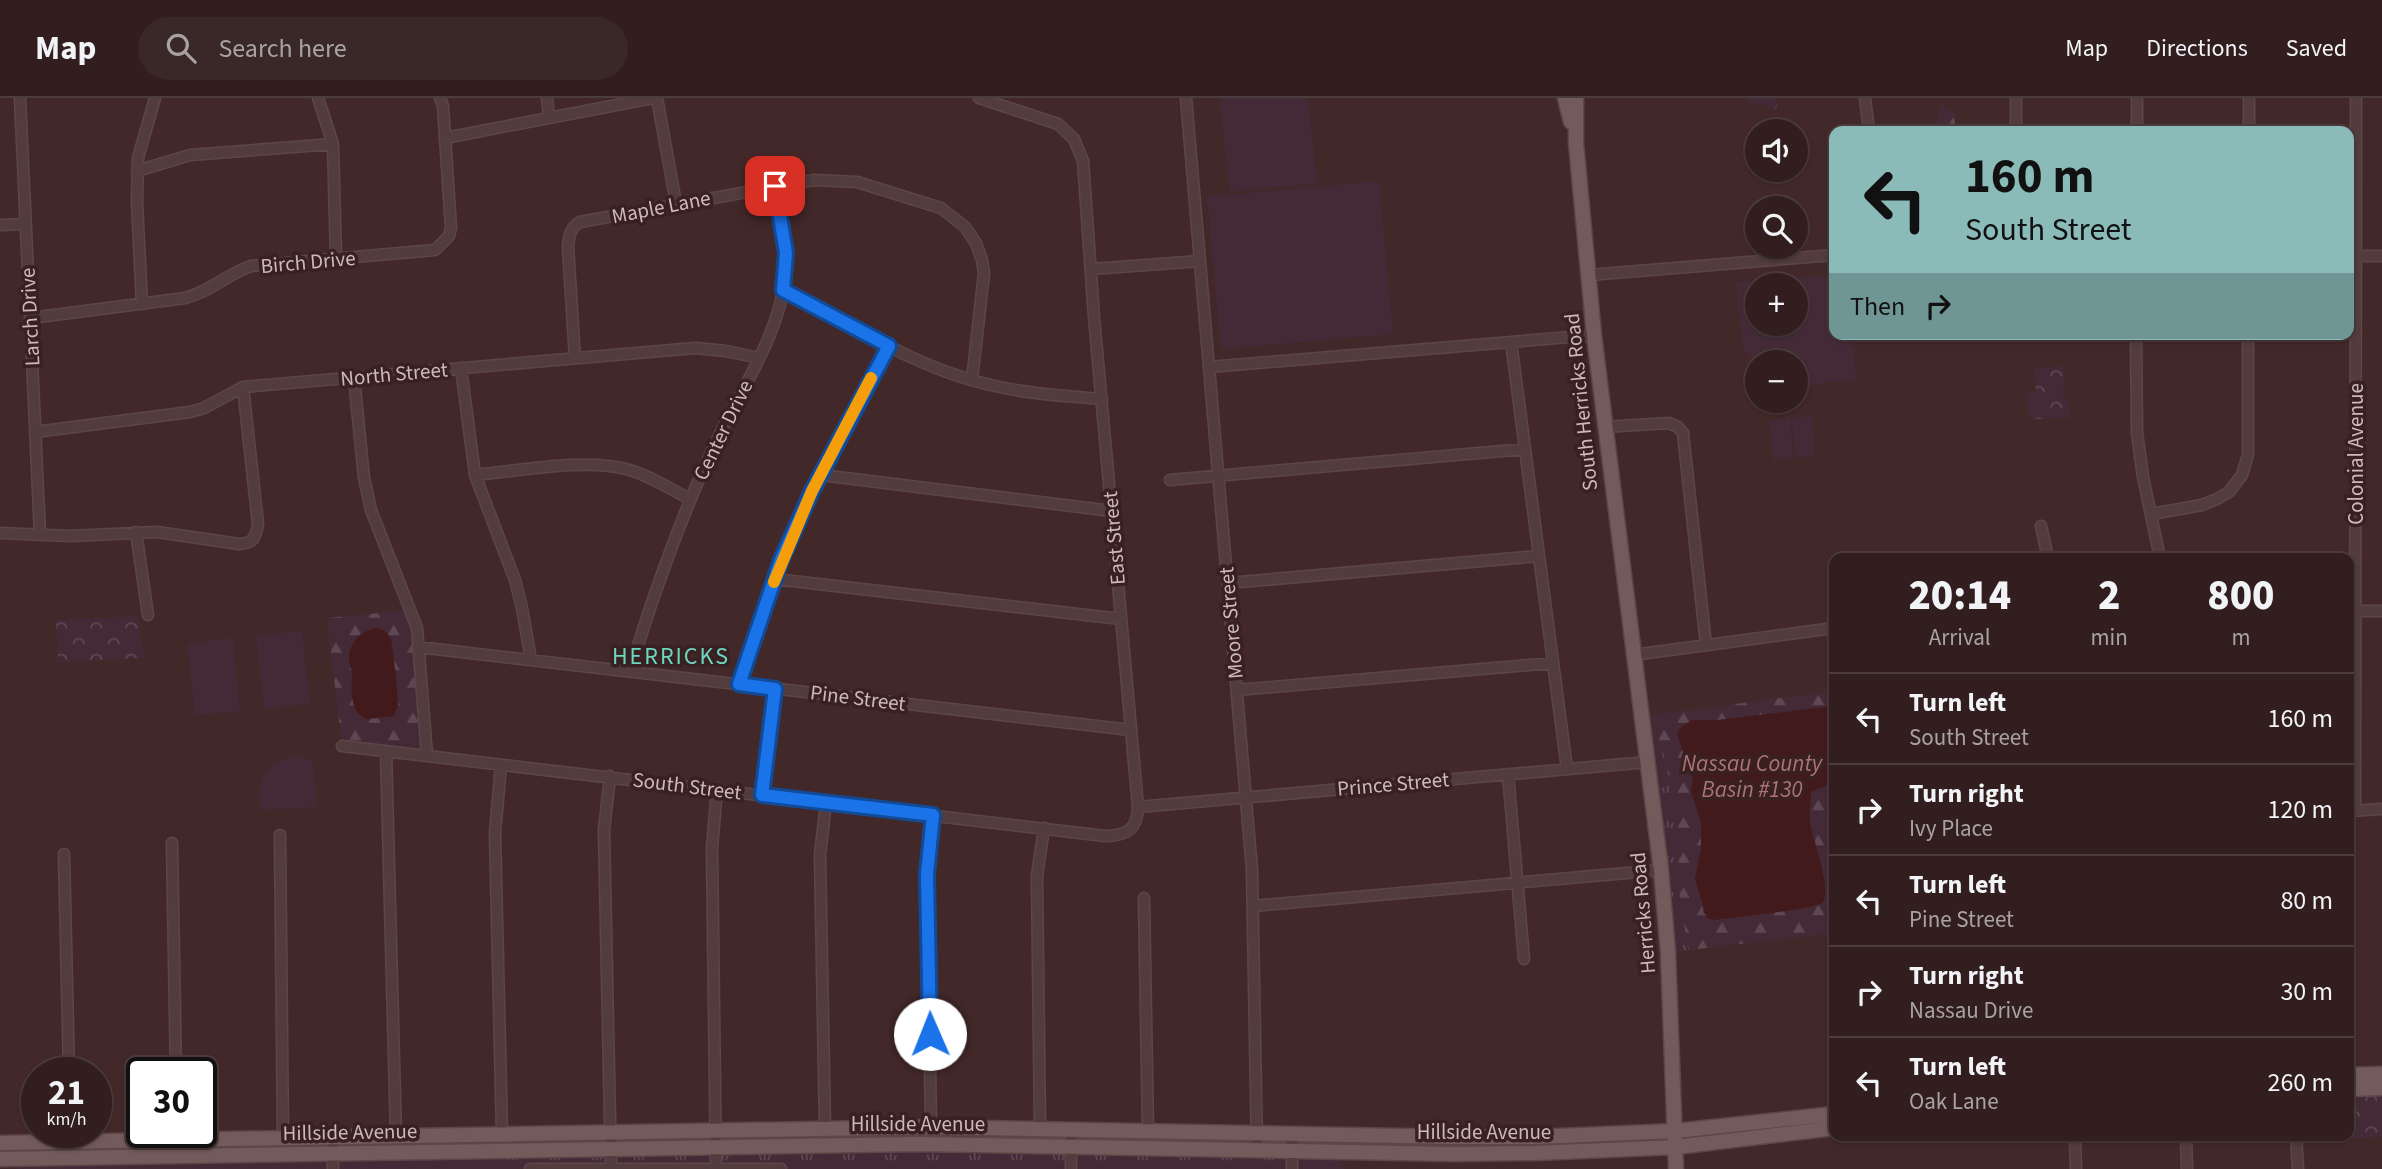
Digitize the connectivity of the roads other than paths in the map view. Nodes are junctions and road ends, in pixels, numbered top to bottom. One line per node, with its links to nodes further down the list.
1 (20, 98): 28 (street, Larch Drive)
2 (155, 98): 24 (street)
3 (318, 98): 23 (street)
4 (440, 98): 21 (street, Birch Drive)
5 (547, 98): 16 (street)
6 (655, 98): 16 (street); 27 (street)
7 (979, 98): 35 (street, East Street)
8 (1186, 98): 34 (street, Moore Street)
9 (1565, 98): 22 (main road, South Herricks Road)
10 (1576, 98): 22 (main road, South Herricks Road)
11 (1865, 98): 17 (street)
12 (2016, 98): 18 (street)
13 (2137, 98): 19 (street)
14 (2249, 98): 20 (street)
15 (2356, 98): 25 (street, Colonial Avenue)
16 (550, 117): 21 (street)
17 (1868, 126)
18 (2015, 126)
19 (2137, 126)
20 (2249, 126)
21 (445, 138): 33 (street, Birch Drive)
22 (1576, 143): 36 (main road, South Herricks Road)
23 (333, 144): 24 (street); 33 (street)
24 (137, 171): 38 (street)
25 (2354, 177)
26 (775, 186): 27 (street, Maple Lane); 37 (street, Center Drive); 51 (street, Maple Lane)
27 (676, 204): 46 (street, Maple Lane)
28 (25, 224): 29 (street); 39 (street, Larch Drive)
29 (0, 225)
30 (1829, 255): 36 (street)
31 (2354, 256): 32 (street)
32 (2382, 256)
33 (336, 258): 38 (street, Birch Drive)
34 (1200, 261): 35 (street); 48 (street, Moore Street)
35 (1092, 270): 53 (street, East Street)
36 (1589, 275): 40 (main road, South Herricks Road)
37 (783, 290): 45 (street); 47 (street, Center Drive)
38 (142, 304): 39 (street, Birch Drive)
39 (31, 318): 55 (street, Larch Drive)
40 (1594, 335): 44 (street); 54 (main road, South Herricks Road)
41 (2136, 340): 63 (street)
42 (2248, 340): 63 (street)
43 (2352, 340): 70 (street, Colonial Avenue)
44 (1511, 342): 48 (street); 56 (street)
45 (889, 346): 51 (street); 58 (street)
46 (575, 358): 47 (street, North Street); 49 (street, North Street)
47 (759, 358): 61 (street, Center Drive)
48 (1209, 367): 59 (street, Moore Street)
49 (461, 368): 50 (street, North Street); 57 (street)
50 (354, 378): 52 (street, North Street); 80 (street)
51 (972, 380): 53 (street)
52 (243, 387): 55 (street, North Street); 65 (street)
53 (1102, 399): 62 (street, East Street)
54 (1604, 427): 79 (street); 81 (main road, South Herricks Road)
55 (35, 432): 67 (street, Larch Drive)
56 (1525, 449): 59 (street); 71 (street)
57 (475, 475): 61 (street); 82 (street)
58 (821, 475): 62 (street); 72 (street)
59 (1218, 476): 60 (street); 73 (street, Moore Street)
60 (1170, 480)
61 (690, 499): 84 (street, Center Drive)
62 (1112, 511): 77 (street, East Street)
63 (2152, 514): 69 (street)
64 (2042, 526): 68 (street)
65 (136, 532): 67 (street); 76 (street)
66 (0, 533): 67 (street)
67 (40, 535)
68 (2047, 553)
69 (2159, 553)
70 (2352, 553)
71 (1539, 556): 73 (street); 83 (street)
72 (775, 579): 77 (street); 85 (street)
73 (1228, 583): 87 (street, Moore Street)
74 (2354, 611): 75 (street)
75 (2382, 611)
76 (148, 615)
77 (1121, 619): 88 (street, East Street)
78 (1829, 629): 79 (street)
79 (1706, 645): 81 (street)
80 (418, 647): 82 (street, Pine Street); 91 (street)
81 (1633, 655): 92 (main road, Herricks Road)
82 (531, 660): 84 (street, Pine Street)
83 (1553, 663): 87 (street); 94 (street)
84 (630, 671): 85 (street, Pine Street)
85 (739, 684): 86 (street, Pine Street)
86 (775, 689): 88 (street, Pine Street); 98 (street)
87 (1237, 690): 99 (street, Moore Street)
88 (1131, 730): 101 (street, East Street)
89 (342, 746): 90 (street, South Street)
90 (386, 751): 91 (street, South Street); 133 (street)
91 (428, 755): 93 (street, South Street)
92 (1648, 762): 94 (street, Prince Street); 109 (main road, Herricks Road)
93 (501, 765): 96 (street, South Street); 131 (street)
94 (1567, 769): 95 (street, Prince Street)
95 (1508, 774): 99 (street, Prince Street); 110 (street)
96 (610, 776): 97 (street, South Street); 129 (street)
97 (717, 789): 98 (street, South Street); 127 (street)
98 (762, 795): 100 (street, South Street)
99 (1246, 797): 101 (street, Prince Street); 112 (street, Moore Street)
100 (826, 803): 104 (street, South Street); 122 (street)
101 (1138, 807): 105 (street, South Street)
102 (2382, 809): 103 (street)
103 (2354, 811)
104 (933, 815): 105 (street, South Street); 121 (street)
105 (1044, 828): 123 (street)
106 (280, 835): 136 (street)
107 (172, 843): 115 (street)
108 (64, 854): 114 (street)
109 (1661, 870): 110 (street); 126 (main road, Herricks Road)
110 (1517, 883): 112 (street); 113 (street)
111 (1144, 898): 128 (street)
112 (1253, 906): 130 (street, Moore Street)
113 (1524, 959)
114 (69, 1057)
115 (176, 1057)
116 (2382, 1074): 117 (main road)
117 (2354, 1075)
118 (2382, 1088): 119 (main road)
119 (2354, 1089)
120 (1829, 1115): 126 (main road, Hillside Avenue)
121 (931, 1127): 122 (main road, Hillside Avenue); 123 (main road, Hillside Avenue)
122 (825, 1129): 127 (main road, Hillside Avenue)
123 (1040, 1129): 125 (main road, Hillside Avenue)
124 (1829, 1129): 145 (main road, Hillside Avenue)
125 (1071, 1130): 128 (main road, Hillside Avenue); 143 (street)
126 (1676, 1130): 132 (main road, Hillside Avenue); 145 (main road, Herricks Road)
127 (716, 1131): 129 (main road, Hillside Avenue); 144 (street)
128 (1148, 1131): 130 (main road, Hillside Avenue)
129 (610, 1132): 131 (main road, Hillside Avenue); 146 (street)
130 (1257, 1133): 132 (main road, Hillside Avenue); 147 (street, Moore Street)
131 (502, 1134): 133 (main road, Hillside Avenue)
132 (1292, 1134): 148 (street)
133 (396, 1136): 135 (main road, Hillside Avenue)
134 (217, 1137): 136 (main road, Hillside Avenue)
135 (332, 1137): 136 (main road, Hillside Avenue); 149 (street)
136 (283, 1138)
137 (2075, 1141): 162 (street)
138 (2186, 1141): 163 (street)
139 (2296, 1141): 164 (street)
140 (17, 1142): 141 (main road, Hillside Avenue); 142 (main road, Hillside Avenue); 151 (street)
141 (21, 1142)
142 (0, 1143)
143 (1071, 1146): 144 (main road, Hillside Avenue); 147 (main road, Hillside Avenue); 159 (street)
144 (716, 1147): 146 (main road, Hillside Avenue); 157 (street)
145 (1676, 1147): 148 (main road, Hillside Avenue); 161 (main road, Herricks Road)
146 (610, 1149): 149 (main road, Hillside Avenue); 152 (street)
147 (1256, 1150): 148 (main road, Hillside Avenue)
148 (1292, 1150): 160 (street)
149 (332, 1154): 151 (main road, Hillside Avenue); 153 (street)
150 (0, 1159): 151 (main road, Hillside Avenue)
151 (17, 1164)
152 (611, 1168): 154 (street); 155 (street)
153 (333, 1169)
154 (530, 1169)
155 (658, 1169): 156 (street); 157 (street)
156 (666, 1169)
157 (716, 1169): 158 (street)
158 (781, 1169)
159 (1071, 1169)
160 (1292, 1169)
161 (1676, 1169)
162 (2073, 1169)
163 (2187, 1169)
164 (2298, 1169)

